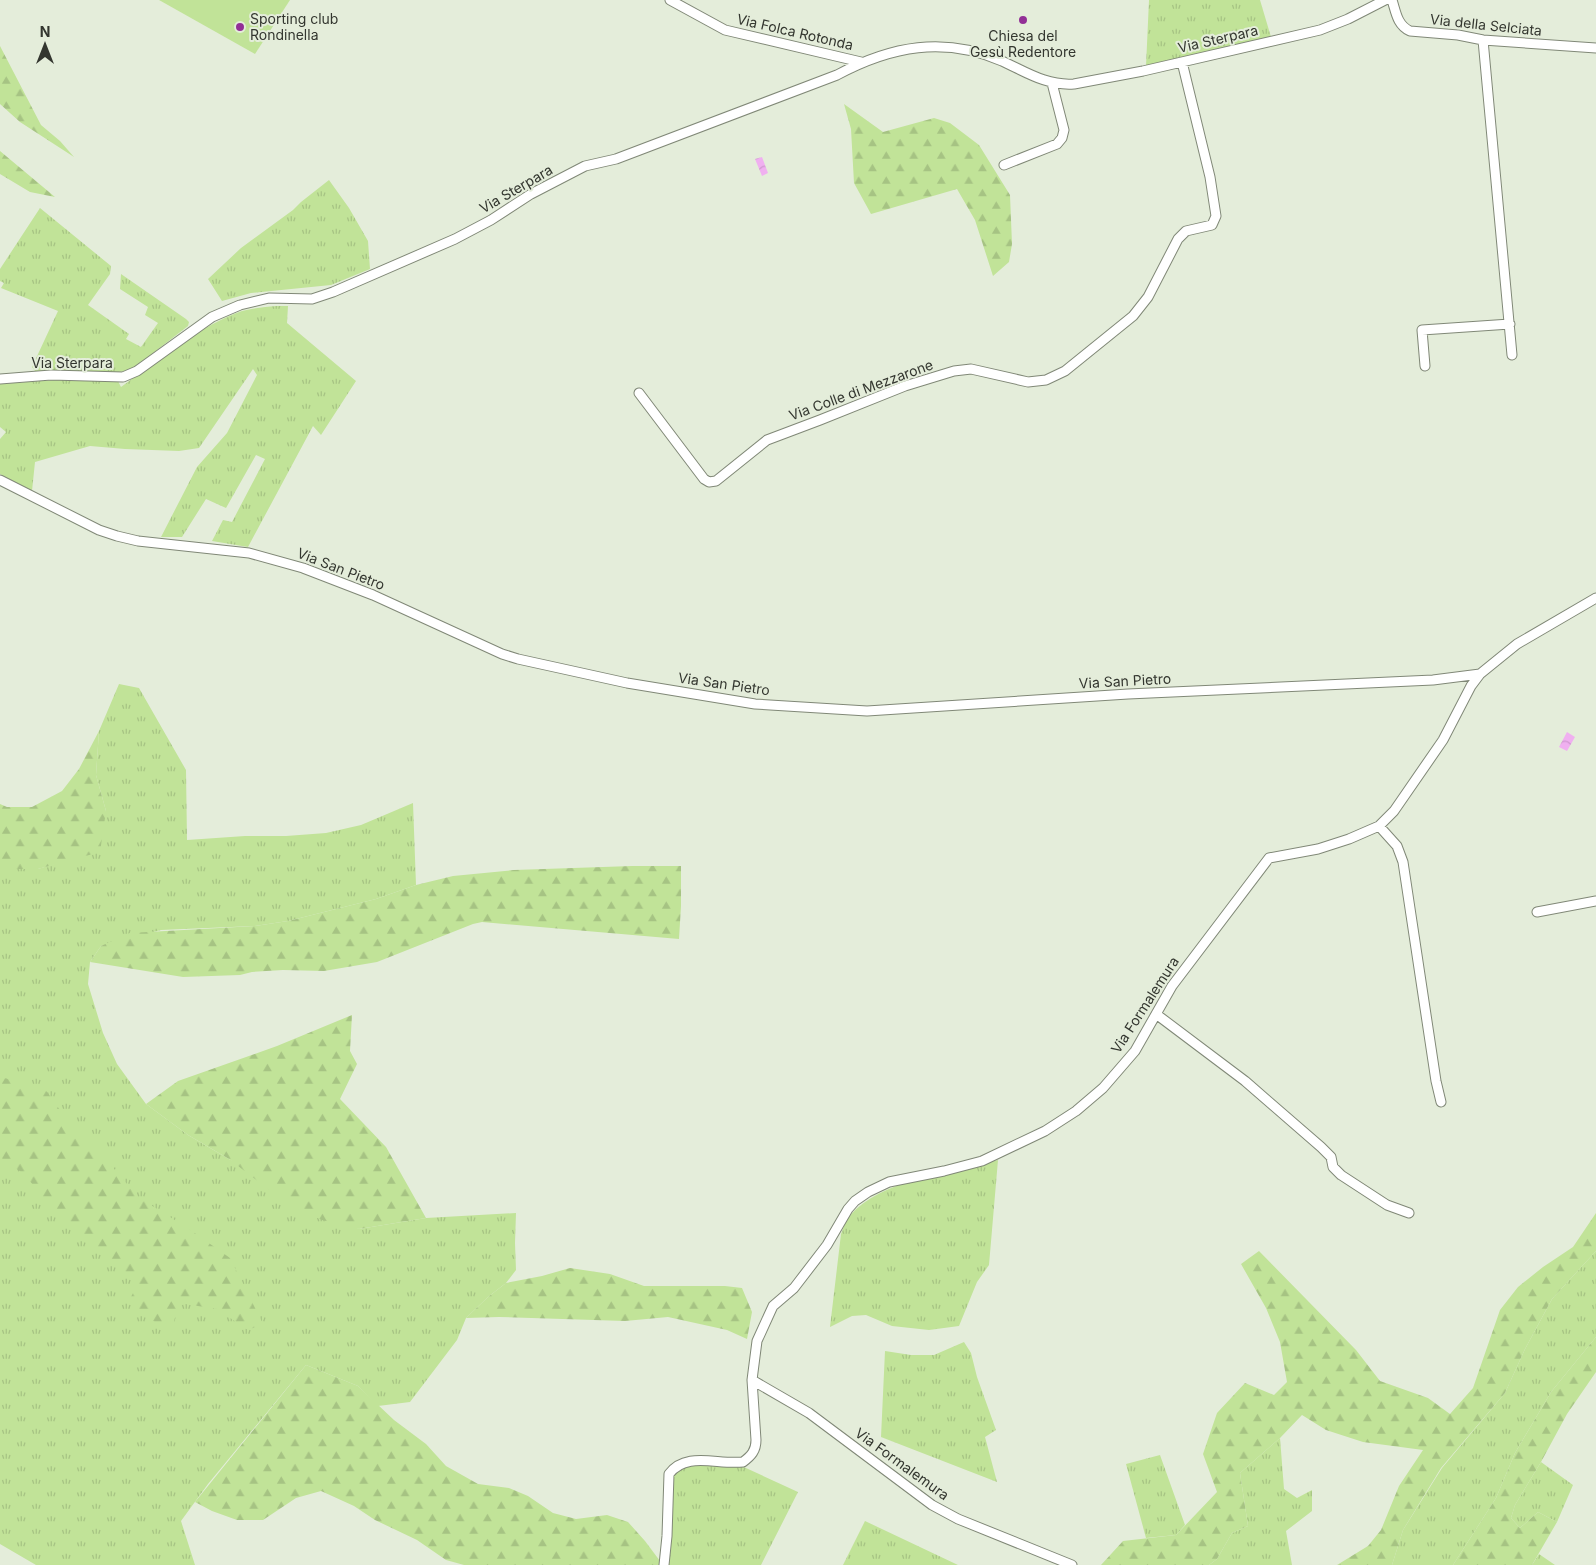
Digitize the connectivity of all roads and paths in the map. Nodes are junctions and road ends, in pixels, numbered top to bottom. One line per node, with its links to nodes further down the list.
1 (670, 0): 6 (street, Via Folca Rotonda)
2 (1384, 0): 7 (street, Via Sterpara)
3 (1392, 0): 4 (street, Via della Selciata)
4 (1482, 40): 5 (street, Via della Selciata); 10 (street)
5 (1596, 48)
6 (861, 62): 8 (street, Via Sterpara); 13 (street, Via Sterpara)
7 (1182, 62): 8 (street, Via Sterpara); 14 (street, Via Colle di Mezzarone)
8 (1052, 83): 9 (street)
9 (1004, 165)
10 (1510, 324): 11 (street); 12 (street)
11 (1512, 356)
12 (1424, 366)
13 (0, 379)
14 (639, 393)
15 (0, 480): 17 (street, Via San Pietro)
16 (1596, 598): 17 (street)
17 (1480, 674): 18 (street, Via Formalemura)
18 (1379, 826): 21 (street, Via Formalemura); 22 (street)
19 (1596, 901): 20 (street)
20 (1537, 912)
21 (1156, 1014): 23 (street); 24 (street, Via Formalemura)
22 (1441, 1102)
23 (1409, 1213)
24 (752, 1380): 25 (street, Via Formalemura); 26 (street, Via Formalemura)
25 (664, 1565)
26 (1072, 1565)

